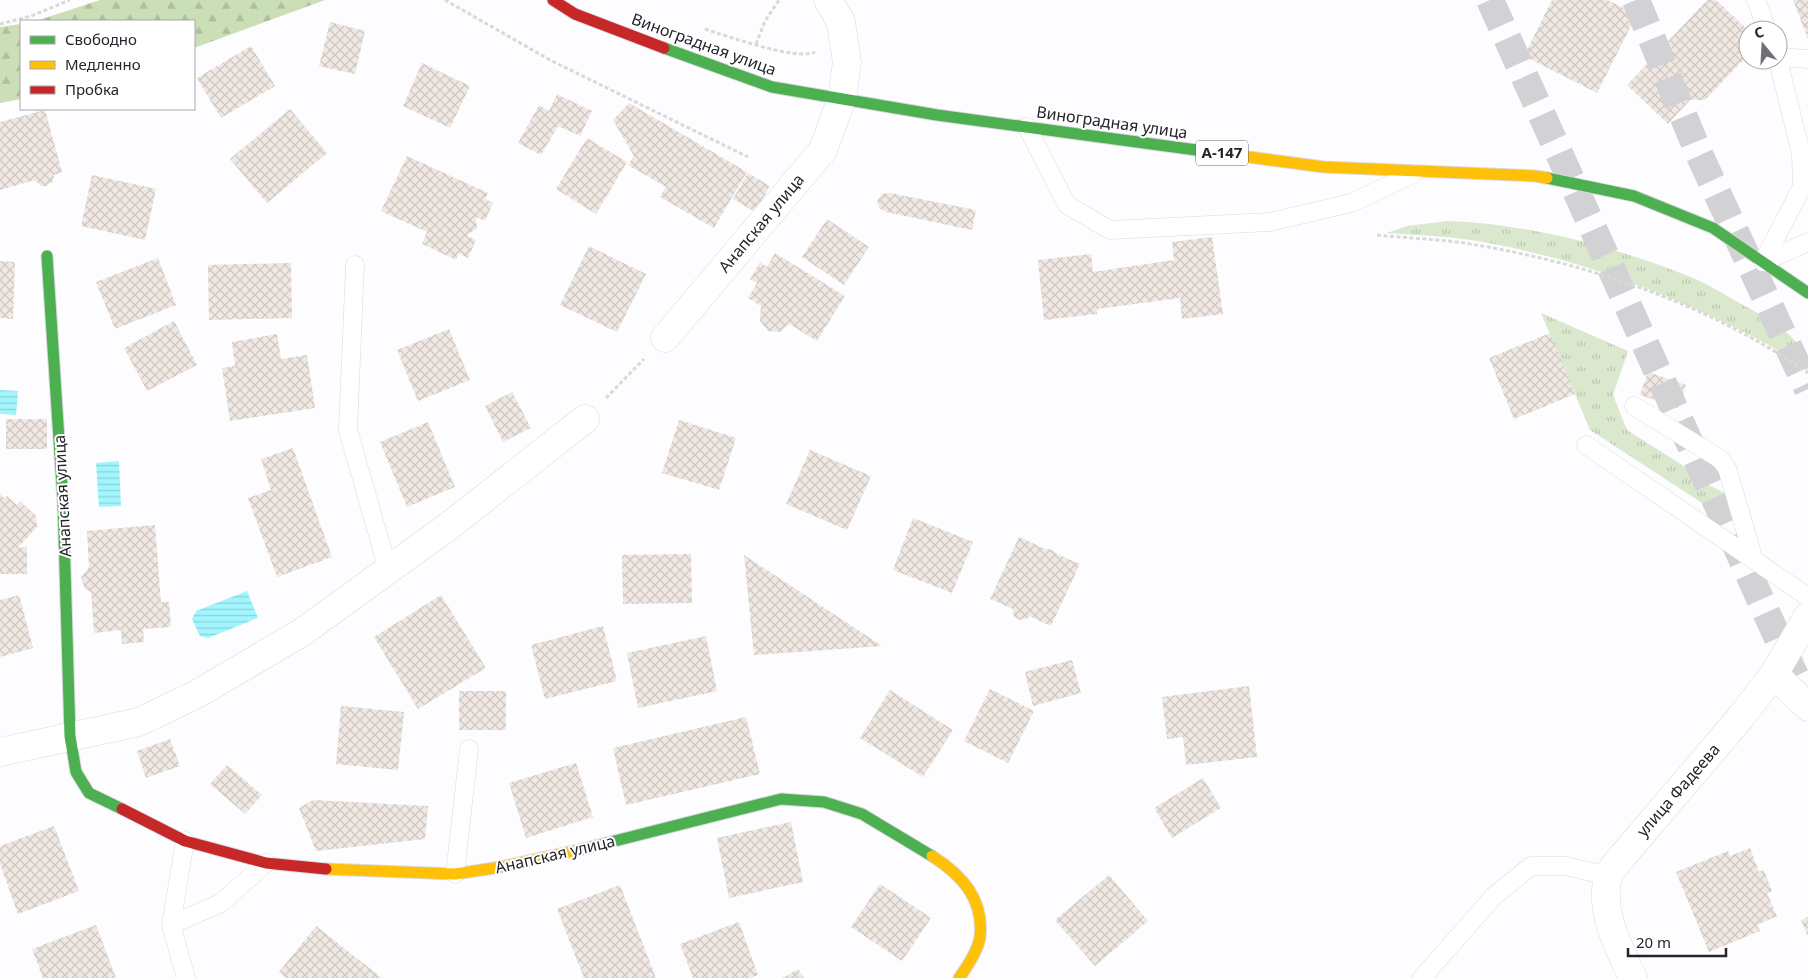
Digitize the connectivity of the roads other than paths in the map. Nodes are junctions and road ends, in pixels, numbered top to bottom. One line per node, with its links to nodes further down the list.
1 (553, 0): 8 (street, Виноградная улица)
2 (828, 0): 8 (street, Анапская улица)
3 (1756, 0): 4 (lane)
4 (1763, 20)
5 (1788, 59): 6 (lane)
6 (1808, 59)
7 (1781, 70): 13 (lane)
8 (842, 98): 9 (street, Виноградная улица / А-147); 16 (street, Анапская улица)
9 (1027, 127): 10 (street, Виноградная улица / А-147); 10 (lane)
10 (1418, 172): 13 (street, Виноградная улица / А-147)
11 (1808, 242): 13 (lane)
12 (47, 256): 26 (street, Анапская улица)
13 (1763, 262): 15 (street, Виноградная улица / А-147)
14 (355, 265): 21 (lane)
15 (1808, 293)
16 (665, 338)
17 (1634, 406): 20 (lane)
18 (585, 419): 21 (street)
19 (1586, 445): 20 (lane)
20 (1754, 560): 22 (lane)
21 (388, 570): 26 (street)
22 (1808, 598)
23 (1808, 616): 24 (street, улица Фадеева)
24 (1774, 674): 25 (street); 32 (street, улица Фадеева)
25 (1808, 707)
26 (70, 736): 28 (street); 29 (street, Анапская улица)
27 (469, 749): 31 (lane)
28 (0, 752)
29 (185, 842): 30 (street, Анапская улица); 33 (lane)
30 (266, 863): 31 (street, Анапская улица); 33 (lane)
31 (455, 874): 35 (street, Анапская улица)
32 (1608, 876): 36 (lane); 37 (street)
33 (171, 924): 34 (lane)
34 (186, 978)
35 (959, 978)
36 (1422, 978)
37 (1633, 978)

